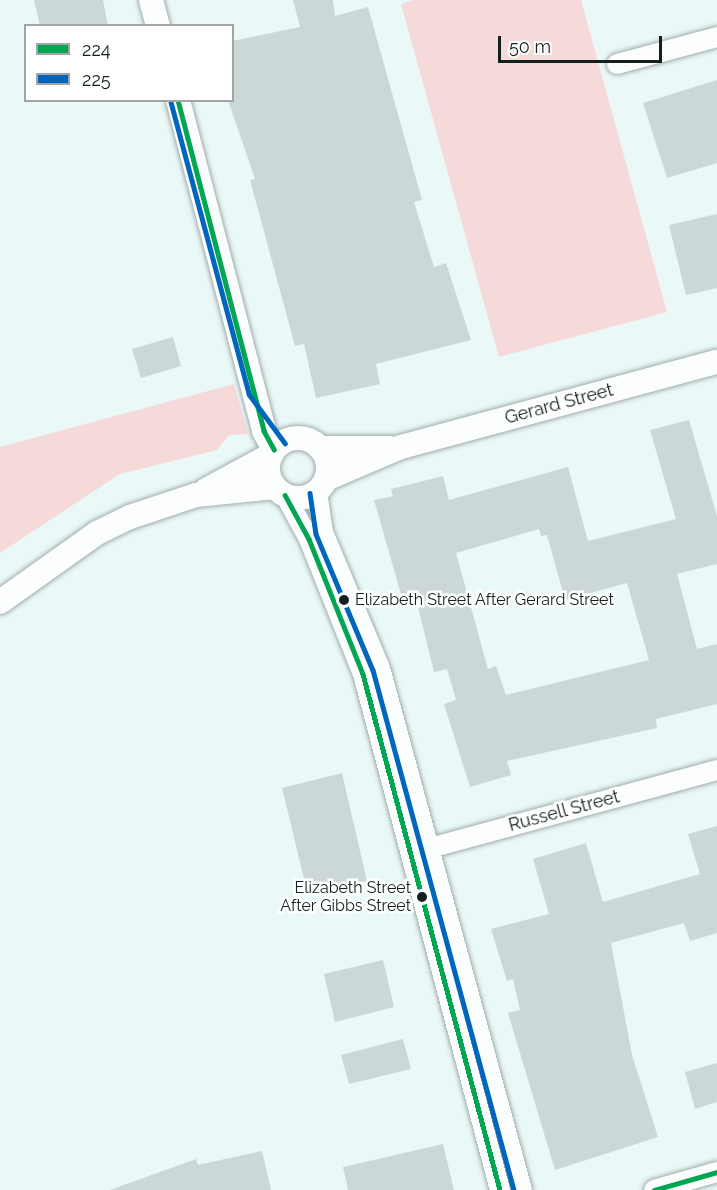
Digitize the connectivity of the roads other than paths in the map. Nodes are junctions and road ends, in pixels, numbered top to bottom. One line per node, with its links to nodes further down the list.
1 (151, 0): 2 (street)
2 (157, 24)
3 (717, 37): 4 (street)
4 (617, 64)
5 (179, 102): 8 (street)
6 (717, 362): 7 (street, Gerard Street)
7 (401, 447): 9 (street, Gerard Street); 10 (street, Gerard Street)
8 (279, 448): 9 (street); 11 (street); 12 (street)
9 (320, 448): 10 (street)
10 (322, 485): 11 (street); 15 (street)
11 (280, 491): 12 (street); 15 (street)
12 (196, 495): 13 (street)
13 (0, 602)
14 (717, 770): 15 (street, Russell Street)
15 (420, 850): 17 (street); 18 (street)
16 (717, 1172): 19 (street)
17 (500, 1190)
18 (522, 1190)
19 (654, 1190)

